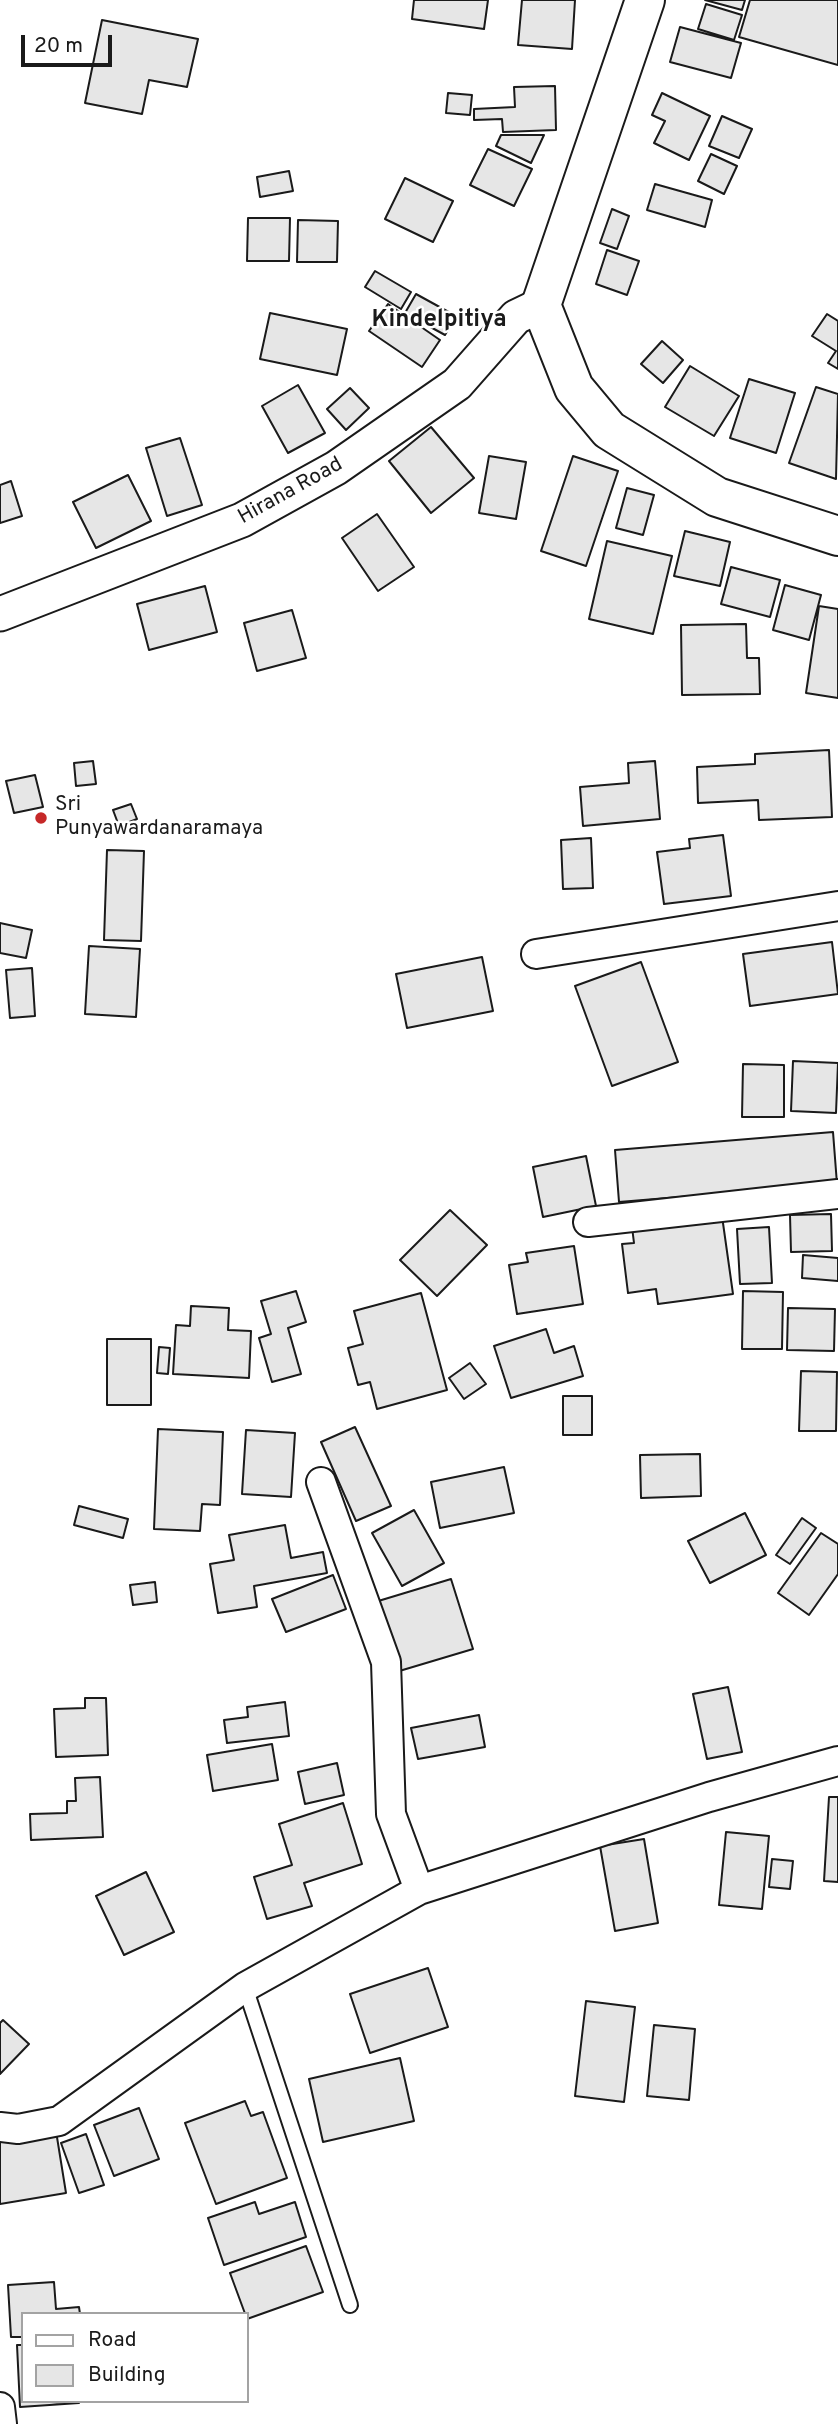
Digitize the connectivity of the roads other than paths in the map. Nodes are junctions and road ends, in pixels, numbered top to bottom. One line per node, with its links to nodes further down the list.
1 (645, 0): 2 (main road)
2 (541, 305): 3 (main road); 4 (street, Hirana Road)
3 (838, 536)
4 (0, 614)
5 (838, 906): 6 (street)
6 (536, 954)
7 (838, 1194): 8 (street)
8 (588, 1222)
9 (321, 1482): 11 (street)
10 (838, 1761): 11 (street)
11 (419, 1890): 12 (street)
12 (244, 1987): 13 (street); 14 (lane)
13 (0, 2127)
14 (350, 2305)
15 (0, 2407): 16 (street)
16 (2, 2424)

